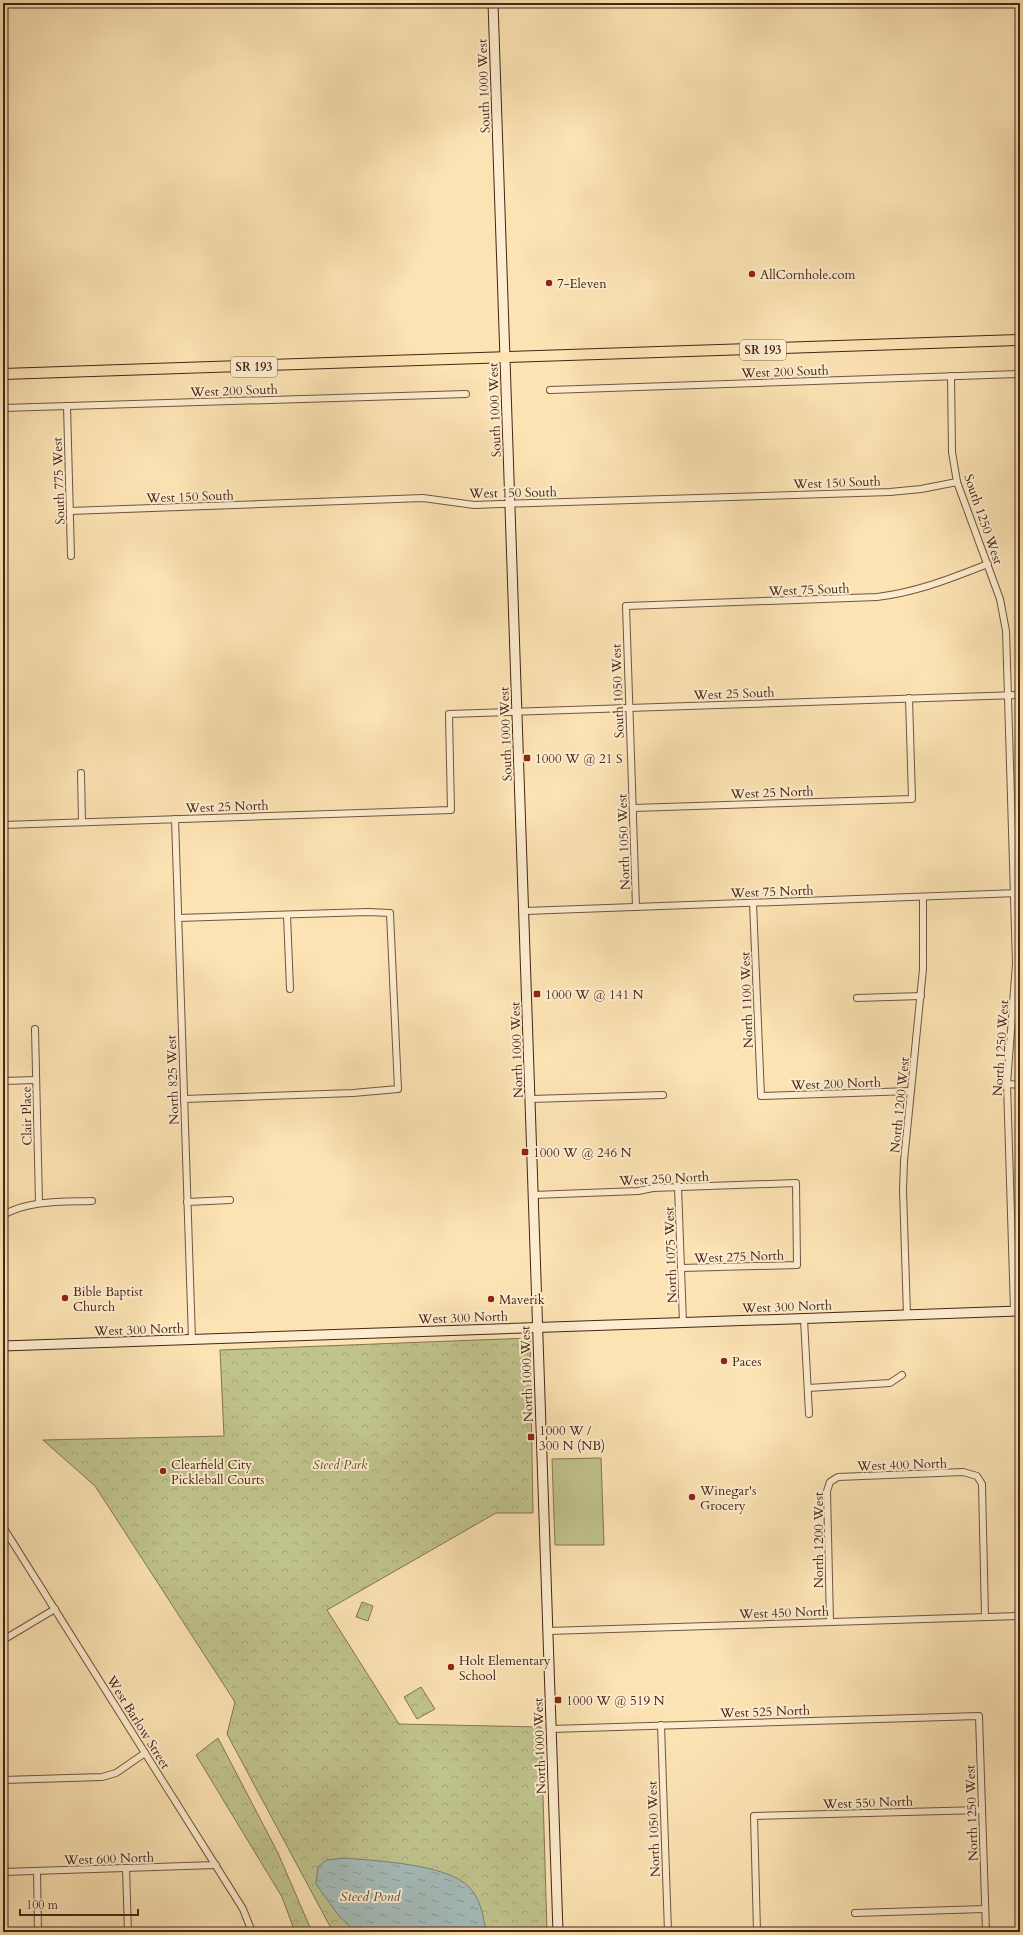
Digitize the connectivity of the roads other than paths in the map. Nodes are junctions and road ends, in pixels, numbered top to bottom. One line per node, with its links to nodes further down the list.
1 (493, 3): 3 (main road, South 1000 West)
2 (1020, 340): 3 (main road, SR 193)
3 (505, 359): 4 (main road, SR 193); 12 (main road, South 1000 West)
4 (3, 374)
5 (1020, 374): 6 (street, West 200 South)
6 (951, 376): 7 (street, West 200 South); 11 (street, South 1250 West)
7 (550, 390)
8 (466, 394): 9 (street, West 200 South)
9 (67, 406): 10 (street, West 200 South); 13 (street, South 775 West)
10 (3, 408)
11 (957, 482): 12 (street, West 150 South); 15 (street, South 1250 West)
12 (510, 504): 13 (street, West 150 South); 21 (main road, South 1000 West)
13 (70, 511): 14 (street, South 775 West)
14 (71, 556)
15 (988, 564): 16 (street, West 75 South); 18 (street, South 1250 West)
16 (626, 606): 20 (street, South 1050 West)
17 (1020, 694): 18 (street, West 25 South)
18 (1008, 695): 19 (street, West 25 South); 22 (street, South 1250 West)
19 (909, 698): 20 (street, West 25 South); 25 (street, West 25 North)
20 (629, 708): 21 (street, West 25 South); 24 (street, South 1050 West)
21 (517, 712): 26 (street, West 25 South); 27 (main road, South 1000 West)
22 (1010, 762): 31 (street, North 1250 West)
23 (81, 773): 29 (street)
24 (631, 776): 25 (street, North 1050 West)
25 (632, 808): 34 (street, North 1050 West)
26 (451, 810): 28 (street, West 25 North)
27 (521, 816): 35 (main road, North 1000 West)
28 (175, 819): 29 (street, West 25 North); 37 (street, North 825 West)
29 (82, 822): 30 (street, West 25 North)
30 (3, 825)
31 (1017, 894): 32 (street, West 75 North); 44 (street, North 1250 West)
32 (923, 897): 33 (street, West 75 North); 39 (street, North 1200 West)
33 (753, 903): 34 (street, West 75 North); 48 (street, North 1100 West)
34 (636, 907): 35 (street, West 75 North)
35 (525, 911): 50 (main road, North 1000 West)
36 (287, 915): 37 (street); 38 (street); 49 (street)
37 (178, 918): 49 (street, North 825 West)
38 (290, 990)
39 (921, 996): 40 (street); 46 (street, North 1200 West)
40 (857, 998)
41 (35, 1029): 42 (street, Clair Place)
42 (36, 1080): 43 (street); 56 (street, Clair Place)
43 (3, 1081)
44 (1007, 1084): 45 (street); 60 (street, North 1250 West)
45 (1020, 1085)
46 (911, 1091): 48 (street, West 200 North); 61 (street, North 1200 West)
47 (663, 1095): 50 (street)
48 (761, 1096)
49 (184, 1099): 55 (street, North 825 West)
50 (531, 1099): 52 (main road, North 1000 West)
51 (678, 1187): 52 (street, West 250 North); 58 (street, West 250 North); 59 (street, North 1075 West)
52 (534, 1195): 64 (main road, North 1000 West)
53 (230, 1200): 55 (street)
54 (92, 1201): 56 (street)
55 (187, 1202): 65 (street, North 825 West)
56 (39, 1203): 57 (street)
57 (3, 1215)
58 (797, 1265): 59 (street, West 275 North)
59 (681, 1268): 63 (street, North 1075 West)
60 (1017, 1311): 61 (main road, West 300 North)
61 (907, 1315): 62 (main road, West 300 North)
62 (804, 1319): 63 (main road, West 300 North); 68 (street)
63 (683, 1323): 64 (main road, West 300 North)
64 (538, 1328): 65 (main road, West 300 North); 77 (main road, North 1000 West)
65 (192, 1340): 66 (main road, West 300 North)
66 (3, 1346)
67 (902, 1375): 68 (street)
68 (808, 1388): 69 (street)
69 (809, 1414)
70 (830, 1482): 75 (street, West 400 North); 76 (street, North 1200 West)
71 (3, 1527): 72 (street, West Barlow Street)
72 (5, 1536): 73 (street, West Barlow Street)
73 (55, 1609): 78 (street); 82 (street, West Barlow Street)
74 (1020, 1616): 75 (street, West 450 North)
75 (985, 1617): 76 (street, West 450 North)
76 (830, 1622): 77 (street, West 450 North)
77 (548, 1631): 81 (main road, North 1000 West)
78 (3, 1640)
79 (979, 1716): 80 (street, West 525 North); 84 (street, North 1250 West)
80 (660, 1725): 81 (street, West 525 North); 95 (street, North 1050 West)
81 (551, 1729): 94 (main road, North 1000 West)
82 (145, 1753): 83 (street); 85 (street, West Barlow Street)
83 (3, 1780)
84 (982, 1810): 89 (street, North 1250 West); 96 (street, West 550 North)
85 (216, 1865): 86 (street, West 600 North); 93 (street, West Barlow Street)
86 (126, 1868): 87 (street, West 600 North); 92 (street)
87 (37, 1871): 88 (street, West 600 North); 91 (street)
88 (3, 1872)
89 (985, 1909): 90 (street); 97 (street, North 1250 West)
90 (855, 1913)
91 (38, 1932)
92 (128, 1932)
93 (252, 1932)
94 (558, 1932)
95 (668, 1932)
96 (757, 1932)
97 (986, 1932)

